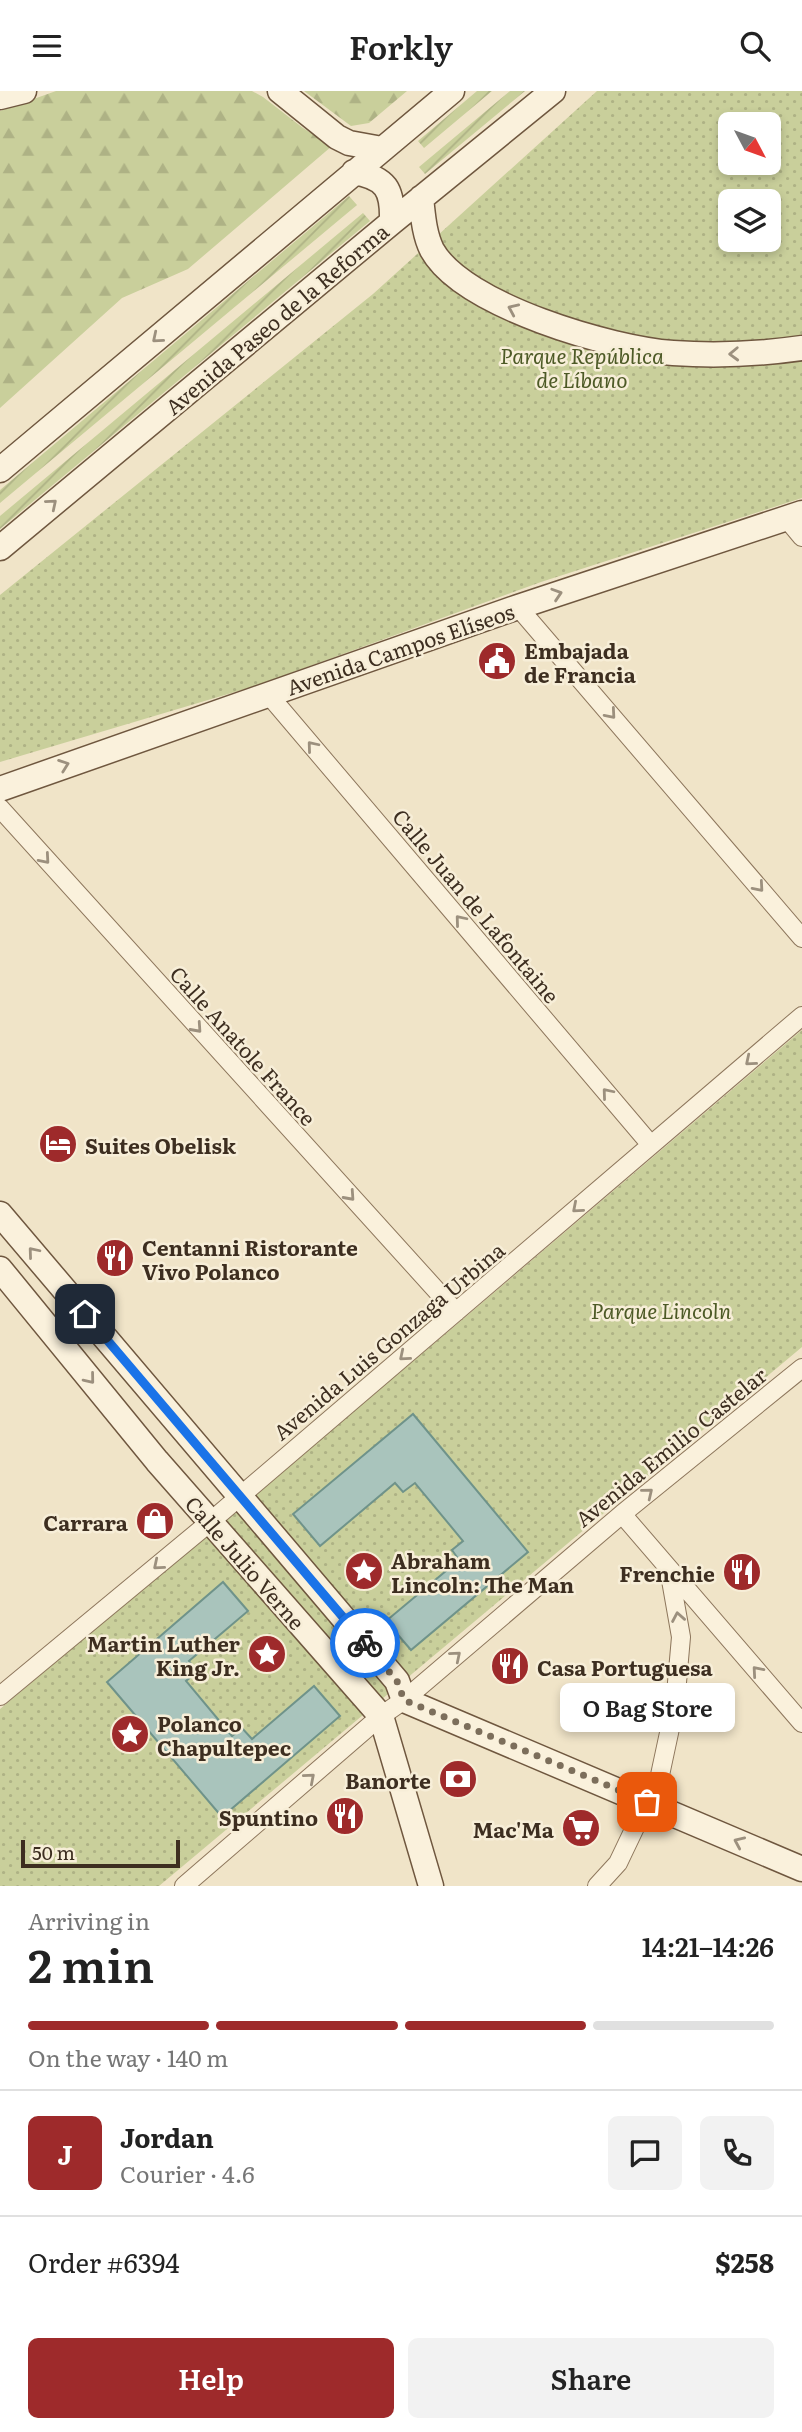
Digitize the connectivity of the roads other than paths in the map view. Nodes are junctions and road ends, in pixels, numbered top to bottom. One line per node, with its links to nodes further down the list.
1 (24, 91): 5 (street)
2 (280, 91): 6 (street)
3 (452, 91): 6 (street)
4 (553, 91): 8 (street, Avenida Paseo de la Reforma)
5 (0, 97)
6 (382, 149): 7 (street)
7 (354, 172): 9 (street); 11 (street, one-way to 11)
8 (421, 198): 9 (street, Avenida Paseo de la Reforma); 10 (street, one-way to 8)
9 (391, 222): 13 (street, Avenida Paseo de la Reforma, one-way to 9)
10 (802, 348)
11 (0, 470)
12 (797, 523): 14 (street, Avenida Campos Elíseos, one-way to 12)
13 (0, 548)
14 (518, 607): 15 (street, Avenida Campos Elíseos); 18 (street, one-way to 18)
15 (268, 694): 16 (street, Avenida Campos Elíseos, one-way to 15); 20 (street, Calle Juan de Lafontaine, one-way to 15)
16 (0, 789)
17 (0, 808): 23 (street, Calle Anatole France, one-way to 23)
18 (802, 938)
19 (802, 1016): 20 (street, Avenida Luis Gonzaga Urbina, one-way to 20)
20 (651, 1145): 23 (street, Avenida Luis Gonzaga Urbina, one-way to 23)
21 (0, 1214): 25 (street, Calle Julio Verne, one-way to 21)
22 (0, 1269): 26 (street, Calle Julio Verne, one-way to 26)
23 (456, 1312): 27 (street, Avenida Luis Gonzaga Urbina, one-way to 27)
24 (802, 1368): 28 (street, Avenida Emilio Castelar, one-way to 24)
25 (187, 1434): 26 (street); 27 (street, Calle Julio Verne)
26 (157, 1461): 29 (street, Calle Julio Verne)
27 (240, 1496): 29 (street, Avenida Luis Gonzaga Urbina); 32 (street, Calle Julio Verne)
28 (622, 1514): 30 (street); 32 (street, Avenida Emilio Castelar, one-way to 28)
29 (210, 1522): 31 (street, Avenida Luis Gonzaga Urbina, one-way to 31); 33 (street, Calle Julio Verne)
30 (669, 1569): 34 (street, one-way to 30); 35 (street, one-way to 30)
31 (0, 1696)
32 (404, 1700): 33 (street, Avenida Emilio Castelar); 35 (street)
33 (381, 1716): 37 (street, Avenida Emilio Castelar, one-way to 33); 38 (street, Calle Julio Verne)
34 (802, 1723)
35 (647, 1802): 36 (street, one-way to 35); 39 (street)
36 (802, 1869)
37 (184, 1886)
38 (431, 1886)
39 (597, 1886)

